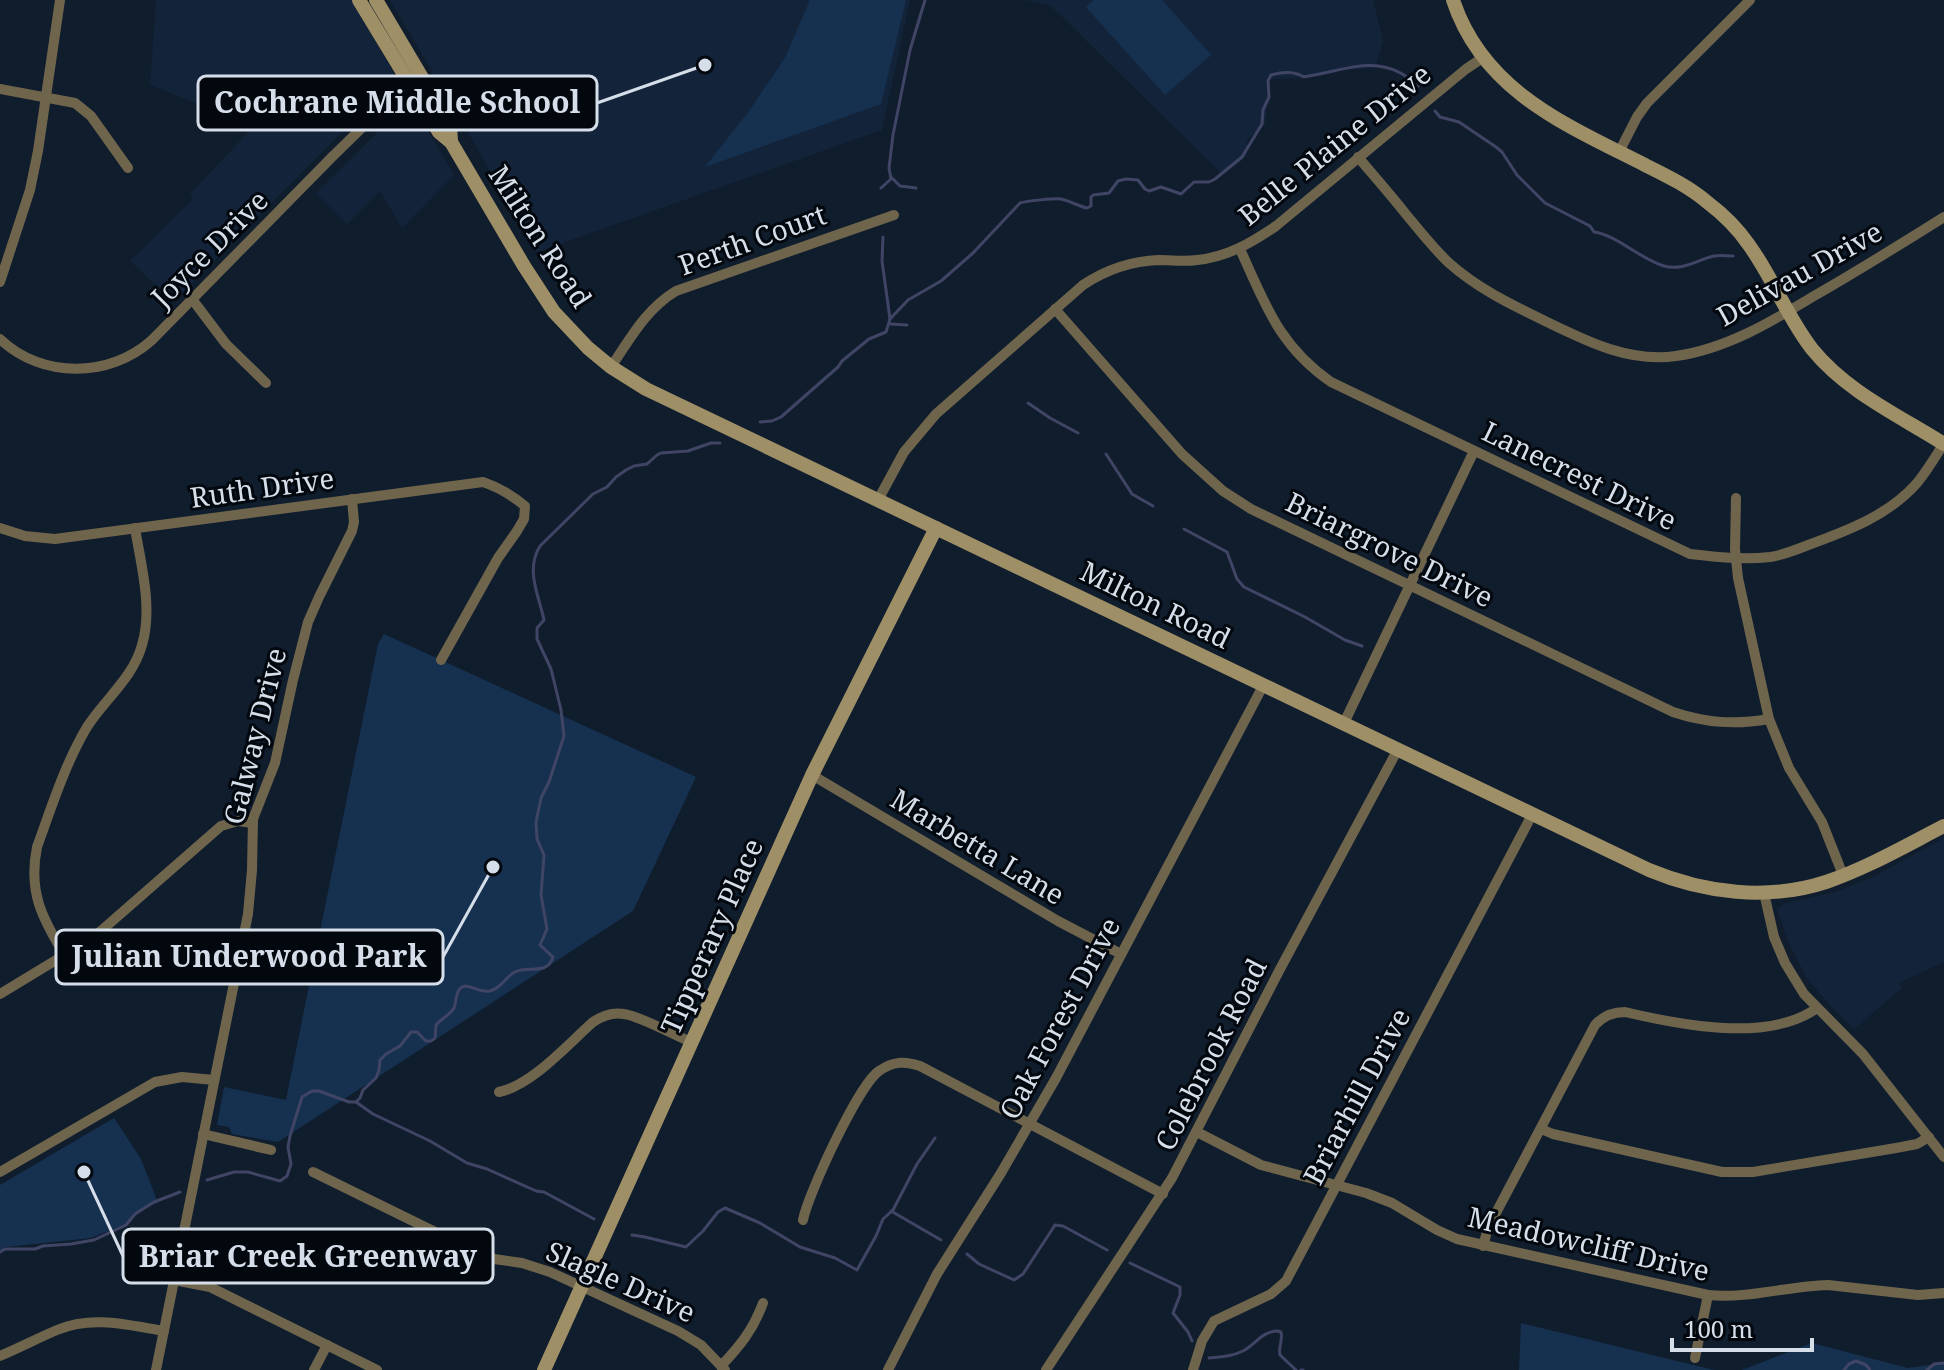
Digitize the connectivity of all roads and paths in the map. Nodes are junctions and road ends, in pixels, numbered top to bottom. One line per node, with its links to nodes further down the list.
1 (60, 0): 9 (street)
2 (359, 0): 7 (street, Milton Road)
3 (376, 0): 7 (street, Milton Road)
4 (1453, 0): 6 (street)
5 (1750, 0): 10 (street)
6 (1484, 57): 10 (street); 11 (street, Belle Plaine Drive)
7 (414, 77): 17 (street, Joyce Drive); 21 (street, Milton Road)
8 (0, 89): 9 (street)
9 (46, 96): 12 (street); 16 (street)
10 (1619, 152): 19 (street)
11 (1358, 157): 15 (street, Belle Plaine Drive); 19 (street, Delivau Drive)
12 (128, 168)
13 (894, 215): 21 (street, Perth Court)
14 (1944, 217): 19 (street, Delivau Drive)
15 (1240, 249): 18 (street, Belle Plaine Drive); 24 (street, Lanecrest Drive)
16 (0, 282)
17 (192, 299): 20 (street, Joyce Drive); 22 (street)
18 (1055, 309): 27 (street, Belle Plaine Drive); 32 (street, Briargrove Drive)
19 (1787, 312): 23 (street)
20 (0, 339)
21 (611, 367): 27 (street, Milton Road)
22 (266, 383)
23 (1944, 444): 31 (street, Lanecrest Drive)
24 (1474, 451): 31 (street, Lanecrest Drive); 32 (street)
25 (1736, 498): 31 (street)
26 (352, 499): 29 (street, Ruth Drive); 33 (street, Ruth Drive); 40 (street, Galway Drive)
27 (878, 500): 30 (street, Milton Road)
28 (0, 528): 29 (street, Ruth Drive)
29 (135, 528): 45 (street)
30 (936, 528): 34 (street, Milton Road); 38 (street, Tipperary Place)
31 (1735, 557): 35 (street)
32 (1410, 586): 35 (street, Briargrove Drive); 36 (street)
33 (441, 660)
34 (1264, 684): 36 (street, Milton Road); 44 (street, Oak Forest Drive)
35 (1769, 719): 42 (street)
36 (1344, 723): 37 (street, Milton Road)
37 (1398, 749): 39 (street, Milton Road); 53 (street, Colebrook Road)
38 (812, 775): 44 (street, Marbetta Lane); 48 (street, Tipperary Place)
39 (1533, 813): 43 (street, Milton Road); 60 (street, Briarhill Drive)
40 (253, 823): 45 (street); 49 (street, Galway Drive)
41 (1944, 826): 42 (street, Milton Road)
42 (1843, 875): 43 (street, Milton Road)
43 (1764, 893): 47 (street)
44 (1121, 954): 51 (street, Oak Forest Drive)
45 (65, 956): 46 (street)
46 (0, 994)
47 (1817, 1008): 52 (street); 55 (street)
48 (691, 1042): 50 (street); 65 (street, Tipperary Place)
49 (214, 1080): 54 (street, Galway Drive); 58 (street)
50 (499, 1092)
51 (1030, 1124): 61 (street); 62 (street); 78 (street, Oak Forest Drive)
52 (1541, 1129): 55 (street); 63 (street)
53 (1197, 1132): 60 (street, Meadowcliff Drive); 61 (street, Colebrook Road)
54 (203, 1134): 56 (street); 64 (street, Galway Drive)
55 (1929, 1137): 57 (street)
56 (271, 1150)
57 (1944, 1157)
58 (0, 1172)
59 (313, 1172): 65 (street, Slagle Drive)
60 (1337, 1185): 63 (street, Meadowcliff Drive); 80 (street, Briarhill Drive)
61 (1163, 1194): 79 (street, Colebrook Road)
62 (803, 1220)
63 (1483, 1246): 67 (street, Meadowcliff Drive)
64 (174, 1280): 69 (street, Galway Drive); 70 (street)
65 (581, 1287): 73 (street, Slagle Drive); 77 (street, Tipperary Place)
66 (1944, 1293): 67 (street, Meadowcliff Drive)
67 (1708, 1295): 72 (street)
68 (763, 1303): 73 (street)
69 (164, 1331): 71 (street); 74 (street, Galway Drive)
70 (327, 1345): 75 (street); 76 (street)
71 (0, 1356)
72 (1695, 1358)
73 (723, 1368)
74 (156, 1370)
75 (314, 1370)
76 (377, 1370)
77 (544, 1370)
78 (888, 1370)
79 (1046, 1370)
80 (1193, 1370)

